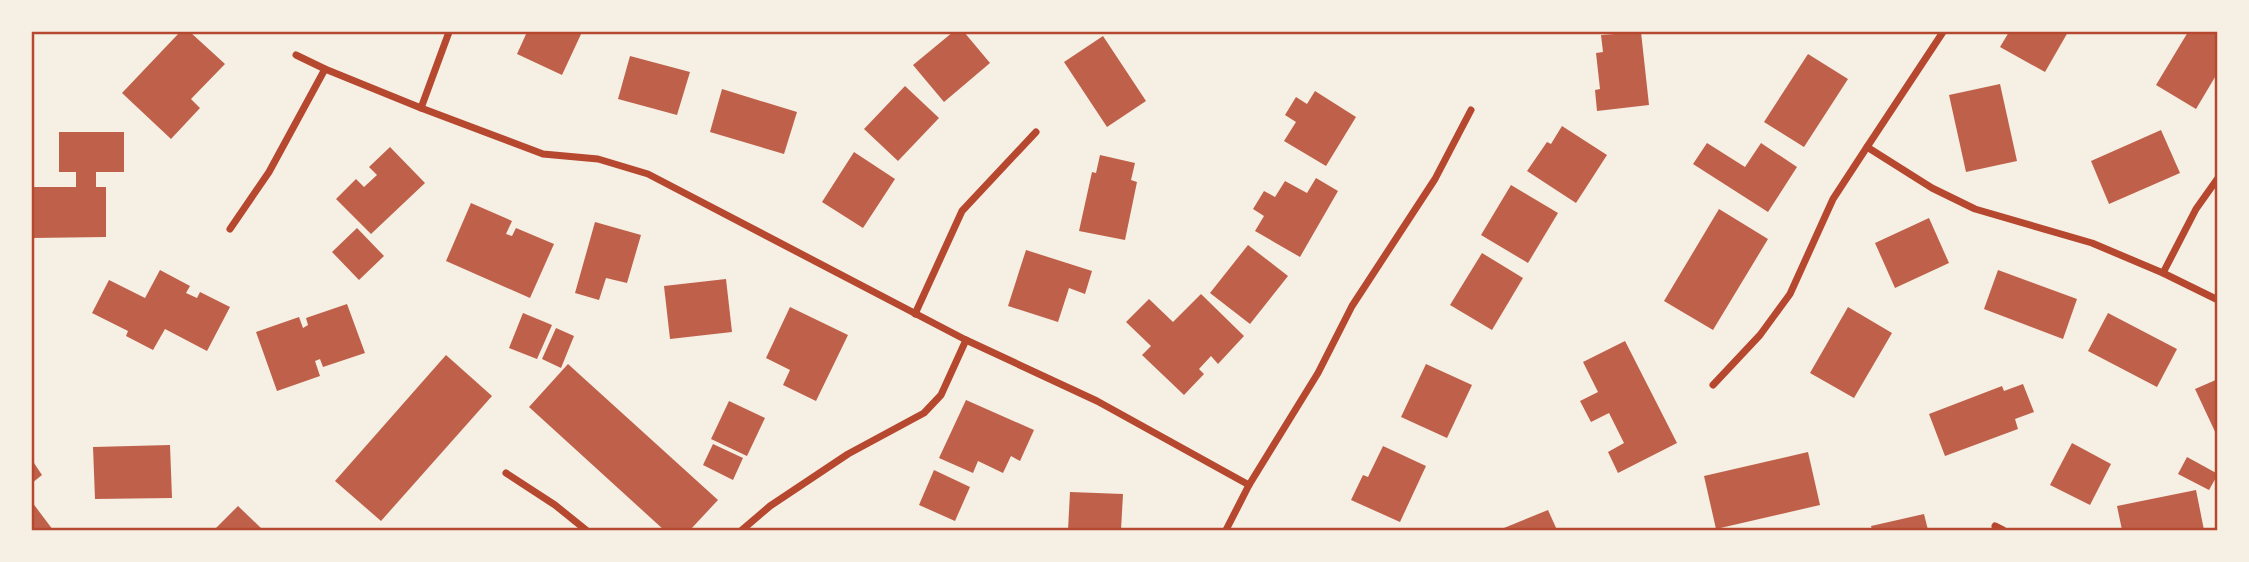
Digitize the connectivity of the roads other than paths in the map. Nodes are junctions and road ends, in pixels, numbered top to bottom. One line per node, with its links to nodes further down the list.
1 (449, 32): 5 (street)
2 (1943, 32): 8 (street)
3 (296, 55): 4 (street)
4 (325, 69): 5 (street); 10 (street)
5 (421, 108): 13 (street)
6 (1471, 110): 17 (street)
7 (1036, 132): 13 (street)
8 (1867, 147): 11 (street); 15 (street)
9 (2217, 178): 11 (street)
10 (230, 229)
11 (2163, 273): 12 (street)
12 (2217, 300)
13 (915, 314): 14 (street)
14 (966, 340): 17 (street); 19 (street)
15 (1713, 385)
16 (506, 472): 18 (street)
17 (1249, 485): 20 (street)
18 (586, 530)
19 (742, 530)
20 (1226, 530)

